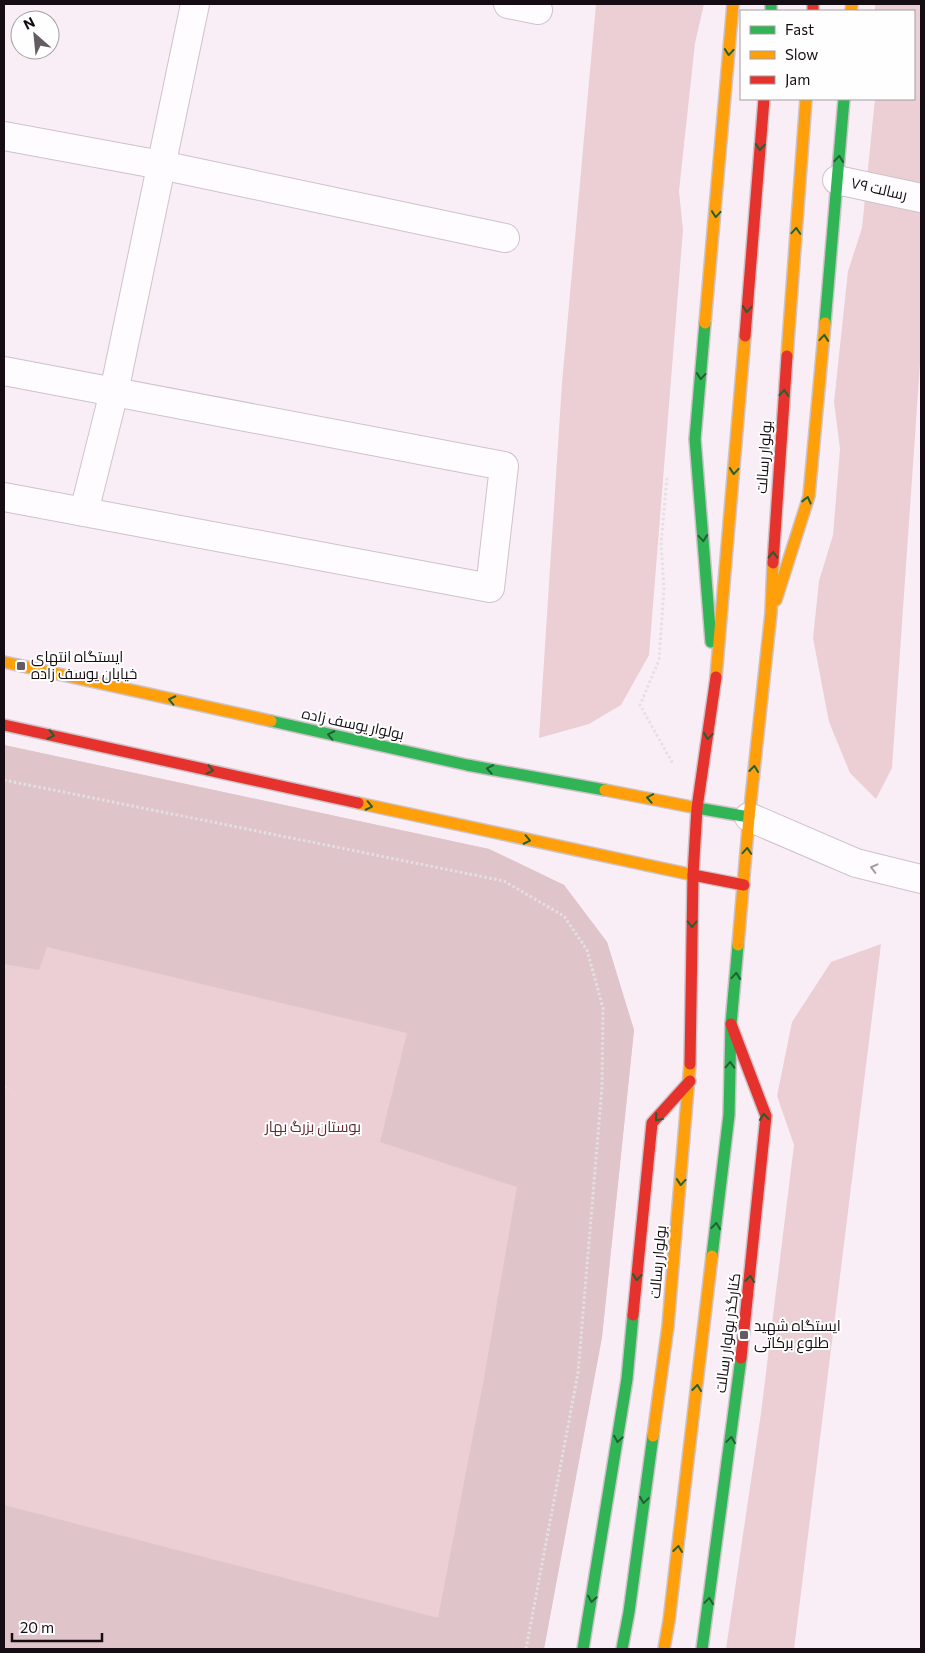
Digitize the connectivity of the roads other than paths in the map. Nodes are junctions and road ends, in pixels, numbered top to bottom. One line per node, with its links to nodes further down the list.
1 (195, 4): 9 (street)
2 (508, 4): 4 (street)
3 (733, 4): 19 (main road, one-way to 19)
4 (538, 10)
5 (764, 100): 19 (main road, بولوار رسالت, one-way to 19)
6 (806, 100): 17 (main road, بولوار رسالت, one-way to 6)
7 (844, 100): 10 (main road, one-way to 7)
8 (4, 136): 9 (street)
9 (161, 165): 12 (street); 14 (street)
10 (837, 180): 11 (street, رسالت ۷۹); 17 (main road, one-way to 10)
11 (921, 198)
12 (505, 238)
13 (4, 371): 14 (street)
14 (114, 392): 16 (street); 16 (street)
15 (4, 497): 16 (street)
16 (84, 512)
17 (771, 613): 22 (main road, بولوار رسالت, one-way to 17)
18 (4, 662): 21 (main road, بولوار یوسف زاده, one-way to 18)
19 (715, 688): 21 (main road, بولوار رسالت, one-way to 21)
20 (4, 725): 23 (main road, one-way to 23)
21 (697, 808): 22 (main road, بولوار یوسف زاده); 23 (main road, بولوار رسالت)
22 (749, 818): 24 (street, one-way to 22); 25 (main road, بولوار رسالت, one-way to 22)
23 (693, 875): 25 (main road); 27 (main road, بولوار رسالت, one-way to 27)
24 (921, 879)
25 (744, 885): 26 (main road, one-way to 25)
26 (731, 1024): 30 (main road, one-way to 26); 31 (main road, کنارگذر بولوار رسالت, one-way to 26)
27 (690, 1081): 28 (main road, one-way to 28); 29 (main road, بولوار رسالت, one-way to 29)
28 (583, 1649)
29 (622, 1649)
30 (664, 1649)
31 (702, 1649)

